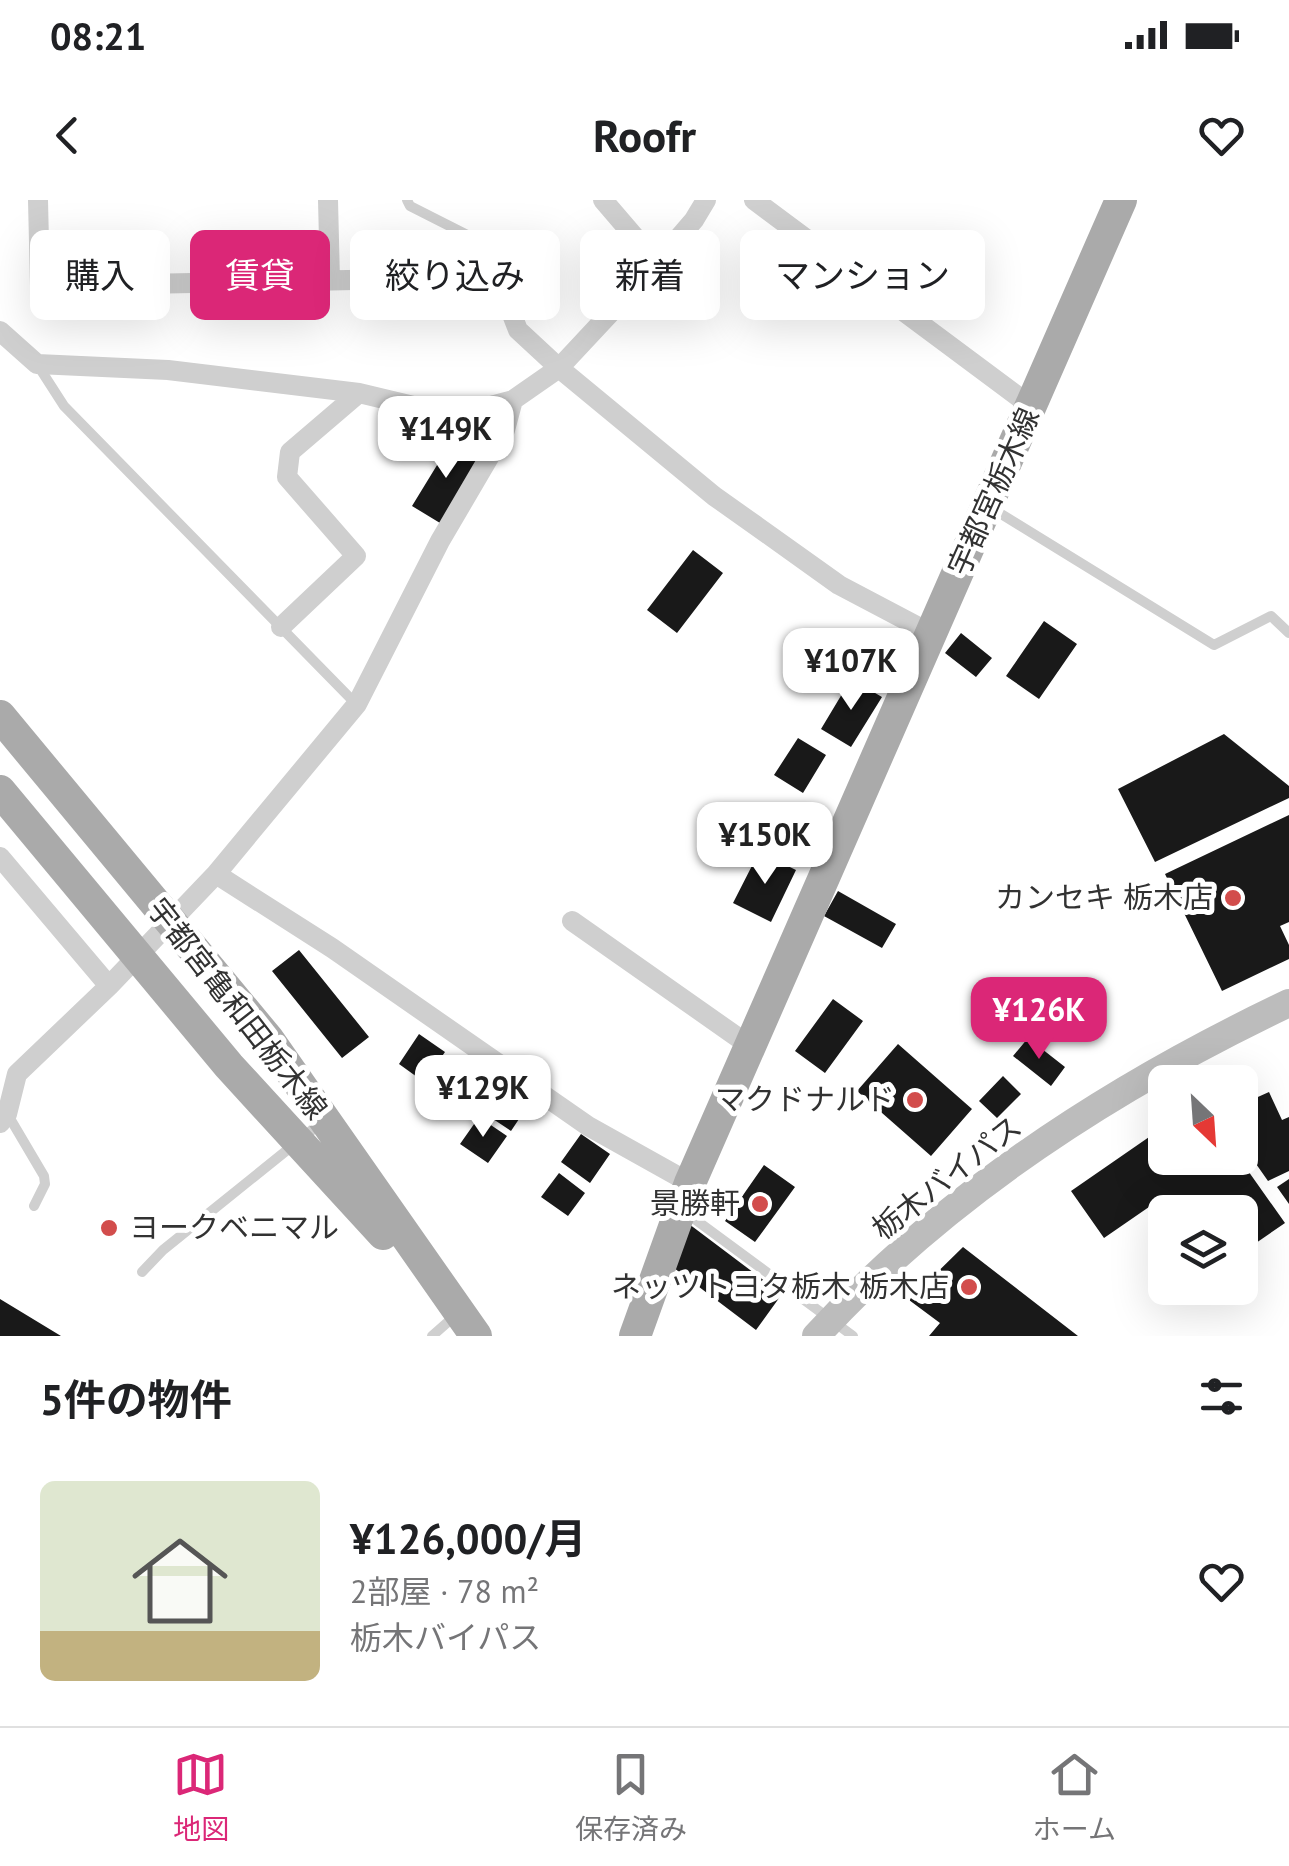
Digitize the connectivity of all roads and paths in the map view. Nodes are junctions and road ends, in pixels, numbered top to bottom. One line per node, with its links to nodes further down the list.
1 (38, 200): 14 (street)
2 (328, 200): 8 (street)
3 (407, 200): 9 (lane)
4 (604, 200): 10 (street)
5 (706, 200): 11 (street)
6 (754, 200): 22 (street)
7 (1121, 200): 22 (main road, 宇都宮栃木線)
8 (329, 230)
9 (457, 230)
10 (630, 230)
11 (683, 230)
12 (330, 280): 13 (street)
13 (350, 280)
14 (190, 283)
15 (514, 320): 19 (street)
16 (604, 320): 19 (street)
17 (0, 331): 18 (street)
18 (37, 364): 20 (street); 24 (lane)
19 (559, 368): 21 (street); 26 (street)
20 (359, 393): 21 (street); 24 (street)
21 (514, 400): 27 (street)
22 (1032, 407): 23 (main road, 宇都宮栃木線)
23 (988, 506): 25 (lane); 26 (main road, 宇都宮栃木線)
24 (282, 627): 27 (lane)
25 (1289, 633)
26 (932, 634): 37 (main road, 宇都宮栃木線)
27 (356, 704): 31 (street)
28 (0, 716): 32 (main road, 宇都宮亀和田栃木線)
29 (0, 791): 34 (main road, 宇都宮亀和田栃木線)
30 (0, 857): 35 (street)
31 (216, 874): 32 (street); 41 (street)
32 (172, 921): 34 (street); 39 (main road, 宇都宮亀和田栃木線)
33 (572, 921): 37 (street)
34 (137, 958): 35 (street); 40 (main road, 宇都宮亀和田栃木線)
35 (109, 986): 38 (street)
36 (1289, 1002): 45 (main road, 栃木バイパス)
37 (750, 1046): 41 (main road, 宇都宮栃木線)
38 (4, 1118): 42 (lane)
39 (324, 1120): 40 (lane); 44 (main road, 宇都宮亀和田栃木線)
40 (298, 1142): 43 (lane); 44 (main road, 宇都宮亀和田栃木線)
41 (686, 1196): 45 (lane); 47 (main road, 宇都宮栃木線)
42 (34, 1206)
43 (142, 1272)
44 (467, 1325): 46 (lane)
45 (833, 1331)
46 (432, 1336)
47 (635, 1336)

